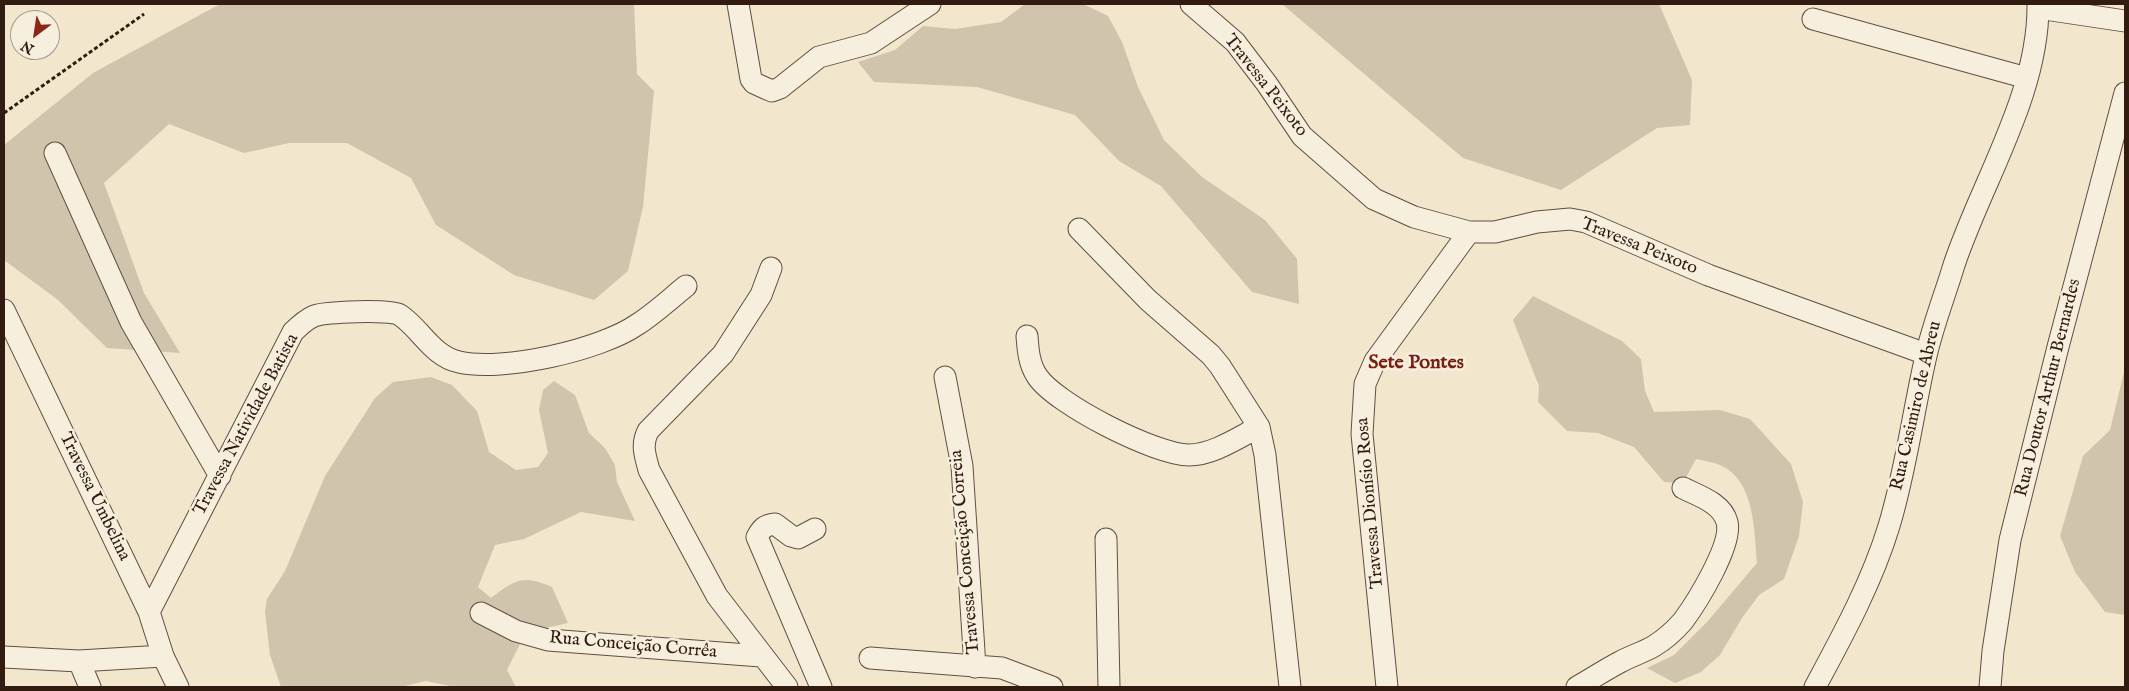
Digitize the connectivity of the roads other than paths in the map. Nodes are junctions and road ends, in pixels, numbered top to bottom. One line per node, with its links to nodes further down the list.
1 (738, 4): 2 (street)
2 (930, 4)
3 (1191, 4): 11 (street, Travessa Peixoto)
4 (2038, 6): 6 (street); 7 (street, Rua Casimiro de Abreu)
5 (1813, 19): 7 (street)
6 (2125, 21)
7 (2027, 78): 16 (street, Rua Casimiro de Abreu)
8 (2125, 93): 41 (street, Rua Doutor Arthur Bernardes)
9 (55, 153): 19 (street)
10 (1079, 229): 18 (street)
11 (1469, 232): 16 (street, Travessa Peixoto); 38 (street, Travessa Dionísio Rosa)
12 (771, 268): 26 (street)
13 (686, 286): 19 (street, Travessa Natividade Batista)
14 (4, 310): 23 (street, Travessa Umbelina)
15 (1027, 336): 18 (street)
16 (1926, 354): 40 (street, Rua Casimiro de Abreu)
17 (944, 377): 30 (street, Travessa Conceição Correia)
18 (1259, 428): 37 (street)
19 (220, 476): 23 (street, Travessa Natividade Batista)
20 (1683, 488): 39 (street)
21 (815, 529): 34 (street)
22 (1106, 539): 36 (street)
23 (149, 612): 25 (street, Travessa Umbelina)
24 (481, 613): 26 (street, Rua Conceição Corrêa)
25 (163, 656): 29 (street); 32 (street, Travessa Umbelina)
26 (761, 656): 33 (street)
27 (4, 657): 29 (street)
28 (870, 658): 30 (street)
29 (79, 661): 31 (street)
30 (975, 667): 35 (street)
31 (90, 687)
32 (178, 687)
33 (786, 687)
34 (821, 687)
35 (1052, 687)
36 (1109, 687)
37 (1290, 687)
38 (1387, 687)
39 (1577, 687)
40 (1815, 687)
41 (1990, 687)

